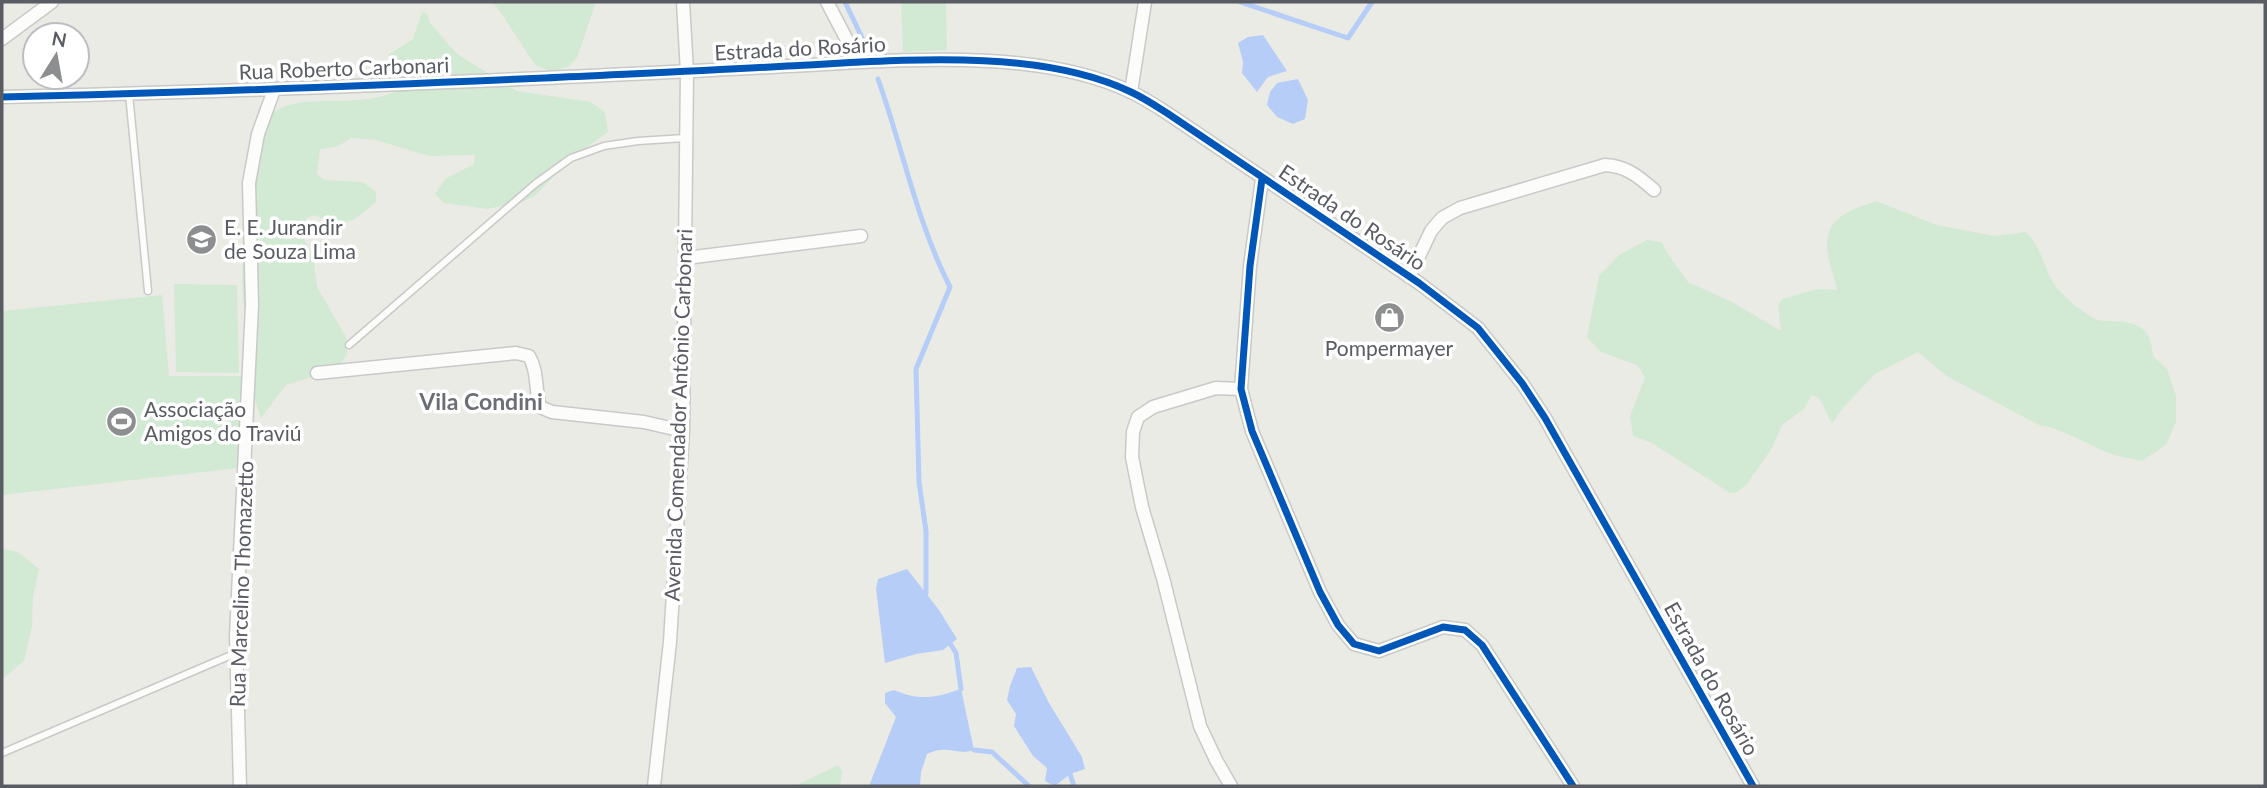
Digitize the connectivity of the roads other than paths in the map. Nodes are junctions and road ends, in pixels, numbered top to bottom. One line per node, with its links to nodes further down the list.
1 (52, 2): 5 (street)
2 (683, 2): 7 (street, Avenida Comendador Antônio Carbonari)
3 (827, 2): 6 (street)
4 (1145, 2): 9 (street)
5 (2, 39)
6 (855, 61): 7 (street, Estrada do Rosário); 9 (street, Estrada do Rosário)
7 (687, 72): 8 (street, Rua Roberto Carbonari); 12 (street, Avenida Comendador Antônio Carbonari)
8 (274, 90): 10 (street, Rua Roberto Carbonari); 23 (street, Rua Marcelino Thomazetto)
9 (1131, 92): 13 (street, Estrada do Rosário)
10 (129, 94): 11 (street, Rua Roberto Carbonari); 18 (lane)
11 (2, 97)
12 (685, 138): 16 (street, Avenida Comendador Antônio Carbonari); 19 (lane)
13 (1262, 179): 17 (street, Estrada do Rosário); 21 (street)
14 (1654, 190): 17 (street)
15 (861, 236): 16 (street)
16 (686, 258): 22 (street, Avenida Comendador Antônio Carbonari)
17 (1409, 277): 29 (street, Estrada do Rosário)
18 (148, 291)
19 (349, 345)
20 (317, 373): 22 (street)
21 (1241, 389): 27 (street); 28 (street)
22 (683, 432): 26 (street, Avenida Comendador Antônio Carbonari)
23 (236, 653): 24 (lane); 25 (street, Rua Marcelino Thomazetto)
24 (2, 753)
25 (240, 786)
26 (654, 786)
27 (1231, 786)
28 (1573, 786)
29 (1753, 786)

